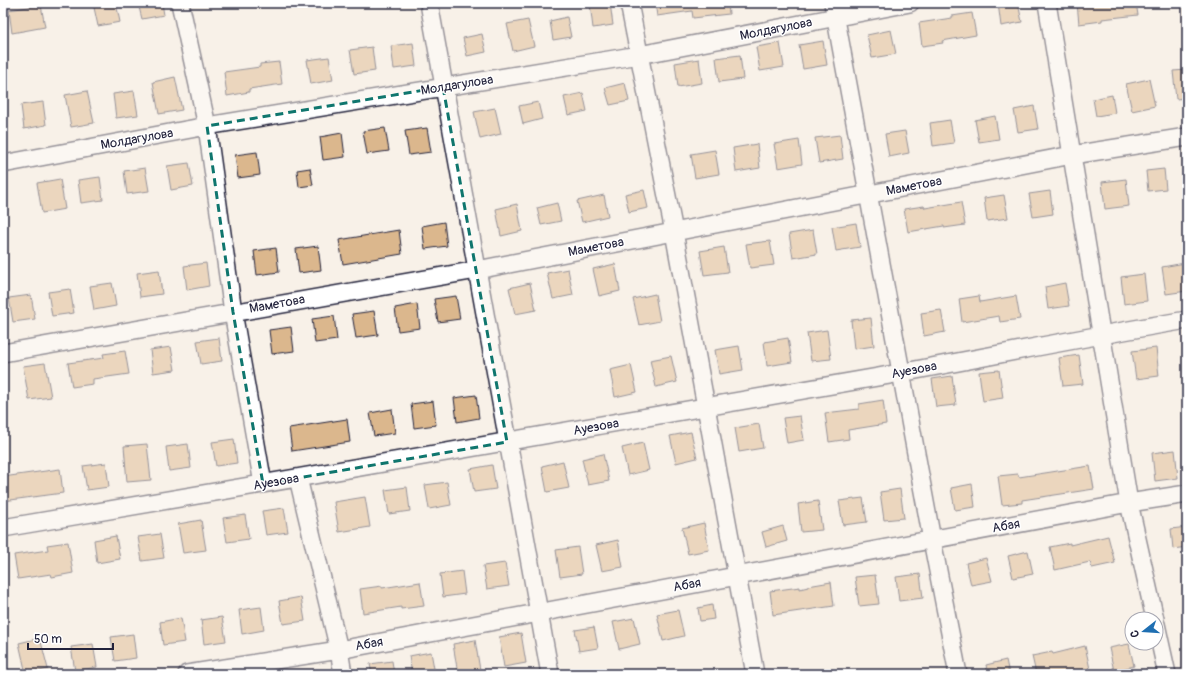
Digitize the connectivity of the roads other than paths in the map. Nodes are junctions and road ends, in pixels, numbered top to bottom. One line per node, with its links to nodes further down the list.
1 (180, 3): 9 (street)
2 (429, 3): 8 (street)
3 (629, 3): 7 (street)
4 (910, 3): 6 (street, Молдагулова)
5 (1047, 3): 11 (street)
6 (835, 10): 7 (street, Молдагулова); 13 (street)
7 (639, 55): 8 (street, Молдагулова); 14 (street)
8 (444, 87): 9 (street, Молдагулова); 15 (street)
9 (208, 126): 12 (street, Молдагулова); 16 (street)
10 (1187, 137): 11 (street, Маметова)
11 (1072, 155): 13 (street, Маметова); 18 (street)
12 (3, 164)
13 (869, 195): 14 (street, Маметова); 20 (street)
14 (674, 232): 15 (street, Маметова); 21 (street)
15 (476, 270): 16 (street, Маметова); 22 (street)
16 (233, 312): 19 (street, Маметова); 24 (street)
17 (1187, 320): 18 (street, Ауезова)
18 (1101, 334): 20 (street, Ауезова); 26 (street)
19 (3, 353)
20 (901, 372): 21 (street, Ауезова); 28 (street)
21 (706, 407): 22 (street, Ауезова); 29 (street)
22 (507, 442): 23 (street, Ауезова); 31 (street)
23 (298, 478): 24 (street, Ауезова); 32 (street)
24 (263, 484): 27 (street, Ауезова)
25 (1187, 494): 26 (street, Абая)
26 (1129, 503): 28 (street, Абая); 30 (street)
27 (3, 528)
28 (932, 540): 29 (street, Абая); 38 (street)
29 (736, 576): 31 (street, Абая); 37 (street)
30 (1153, 611)
31 (538, 613): 32 (street, Абая); 36 (street)
32 (339, 650): 34 (street, Абая); 35 (street)
33 (1162, 651): 39 (street)
34 (187, 674)
35 (343, 674)
36 (550, 674)
37 (755, 674)
38 (958, 674)
39 (1167, 674)

